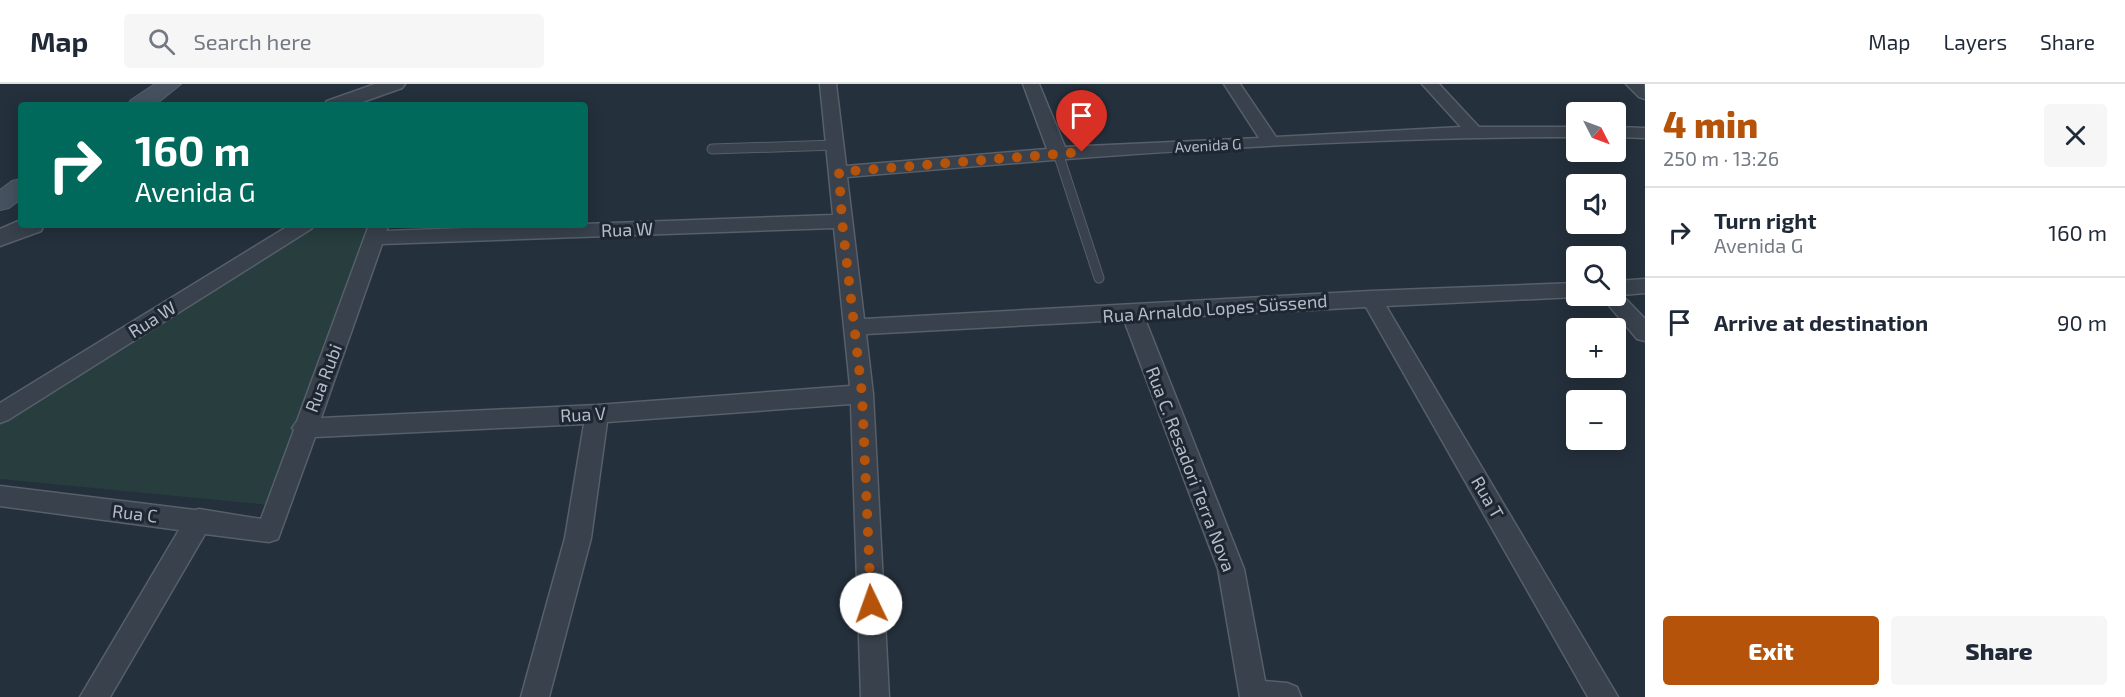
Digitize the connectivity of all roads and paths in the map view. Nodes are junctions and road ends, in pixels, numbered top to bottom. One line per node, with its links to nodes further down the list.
1 (170, 84): 9 (main road)
2 (395, 84): 10 (street)
3 (828, 84): 16 (street)
4 (1031, 84): 18 (street)
5 (1232, 84): 15 (street)
6 (1430, 84): 11 (street)
7 (1634, 84): 8 (street)
8 (1645, 94)
9 (144, 102)
10 (343, 102)
11 (1474, 132): 12 (street, Avenida G); 15 (street, Avenida G)
12 (1566, 132)
13 (1626, 132): 14 (street)
14 (1645, 132)
15 (1271, 142): 18 (street, Avenida G)
16 (836, 145): 17 (lane); 19 (street)
17 (712, 149)
18 (1058, 153): 19 (street, Avenida G); 29 (lane)
19 (839, 172): 22 (street)
20 (18, 189): 21 (main road)
21 (0, 202)
22 (842, 221): 23 (street, Rua W); 36 (street)
23 (588, 227)
24 (25, 228): 28 (street)
25 (299, 228): 39 (street, Rua W)
26 (546, 228): 27 (street, Rua W)
27 (377, 232): 41 (street, Rua Rubi)
28 (0, 238)
29 (1099, 278)
30 (1645, 286): 31 (street)
31 (1626, 287)
32 (1566, 290): 33 (street, Rua Arnaldo Lopes Süssend)
33 (1371, 298): 35 (street, Rua Arnaldo Lopes Süssend); 50 (street, Rua T)
34 (1620, 306): 37 (street)
35 (1132, 314): 36 (street, Rua Arnaldo Lopes Süssend); 45 (street, Rua C. Resadori Terra Nova)
36 (854, 327): 38 (street)
37 (1645, 333)
38 (862, 394): 40 (street, Rua V); 48 (street)
39 (0, 414)
40 (597, 414): 41 (street, Rua V); 47 (street)
41 (304, 428): 44 (street, Rua Rubi)
42 (0, 496): 43 (street, Rua C)
43 (199, 520): 44 (street, Rua C); 46 (street)
44 (269, 531)
45 (1254, 696): 49 (street)
46 (94, 697)
47 (535, 697)
48 (875, 697)
49 (1287, 697)
50 (1604, 697)

